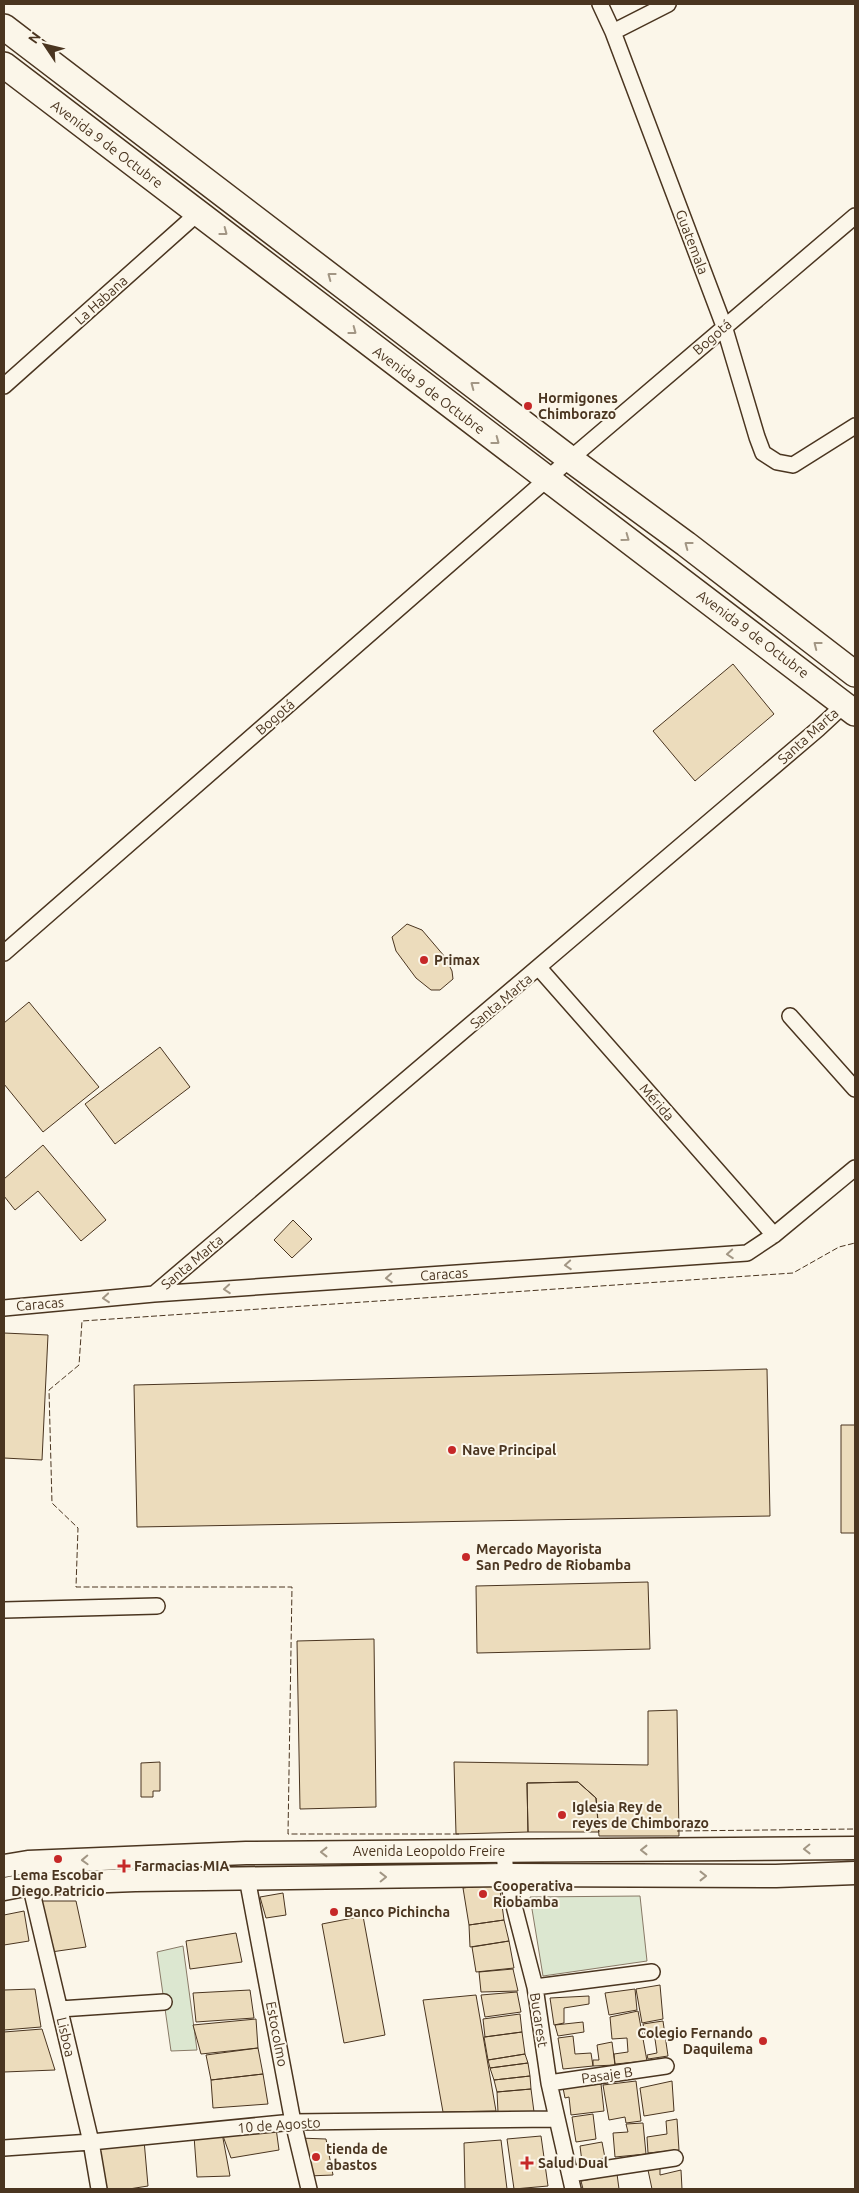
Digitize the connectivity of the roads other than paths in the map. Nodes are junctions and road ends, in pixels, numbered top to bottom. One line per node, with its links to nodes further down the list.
1 (600, 4): 4 (street, Guatemala)
2 (668, 4): 4 (street)
3 (4, 28): 11 (main road, one-way to 3)
4 (613, 32): 8 (street, Guatemala)
5 (4, 65): 6 (main road, Avenida 9 de Octubre)
6 (198, 213): 9 (street, La Habana); 12 (main road, Avenida 9 de Octubre, one-way to 12)
7 (855, 216): 8 (street, Bogotá)
8 (724, 326): 10 (street, Guatemala); 11 (street, Bogotá)
9 (4, 386)
10 (855, 426)
11 (570, 459): 12 (street, Bogotá); 13 (main road, one-way to 11)
12 (546, 480): 14 (main road, Avenida 9 de Octubre, one-way to 14); 15 (street, Bogotá)
13 (855, 674)
14 (850, 708): 16 (street, Santa Marta)
15 (4, 953)
16 (540, 968): 20 (street, Mérida); 21 (street, Santa Marta)
17 (790, 1016): 18 (street)
18 (855, 1089)
19 (855, 1168): 20 (street, Caracas)
20 (774, 1235): 21 (street, Caracas, one-way to 21)
21 (154, 1294): 22 (street, Caracas, one-way to 22)
22 (4, 1308)
23 (157, 1606): 24 (street)
24 (4, 1610)
25 (855, 1848): 26 (main road, Avenida Leopoldo Freire, one-way to 26)
26 (775, 1849): 27 (main road, Avenida Leopoldo Freire, one-way to 27); 31 (main road)
27 (504, 1851): 28 (main road, Avenida Leopoldo Freire, one-way to 28); 30 (street, Bucarest)
28 (4, 1866)
29 (855, 1873): 31 (main road, Avenida Leopoldo Freire)
30 (506, 1875): 31 (main road, Avenida Leopoldo Freire, one-way to 31); 32 (main road, Avenida Leopoldo Freire, one-way to 30); 36 (street, Bucarest)
31 (776, 1876)
32 (247, 1878): 33 (main road, Avenida Leopoldo Freire); 42 (street, Estocolmo)
33 (30, 1884): 34 (main road, Avenida Leopoldo Freire); 38 (street, Lisboa)
34 (4, 1889)
35 (652, 1972): 36 (street)
36 (534, 1987): 40 (street, Bucarest)
37 (164, 2002): 38 (street)
38 (60, 2009): 43 (street, Lisboa)
39 (666, 2066): 40 (street, Pasaje B)
40 (549, 2083): 41 (street, Bucarest)
41 (556, 2119): 42 (street, 10 de Agosto); 46 (street, Bucarest)
42 (294, 2122): 43 (street, 10 de Agosto); 48 (street, Estocolmo)
43 (91, 2142): 44 (street, 10 de Agosto); 47 (street, Lisboa)
44 (4, 2148)
45 (675, 2158): 46 (street)
46 (570, 2174): 49 (street, Bucarest)
47 (99, 2189)
48 (309, 2189)
49 (573, 2189)

